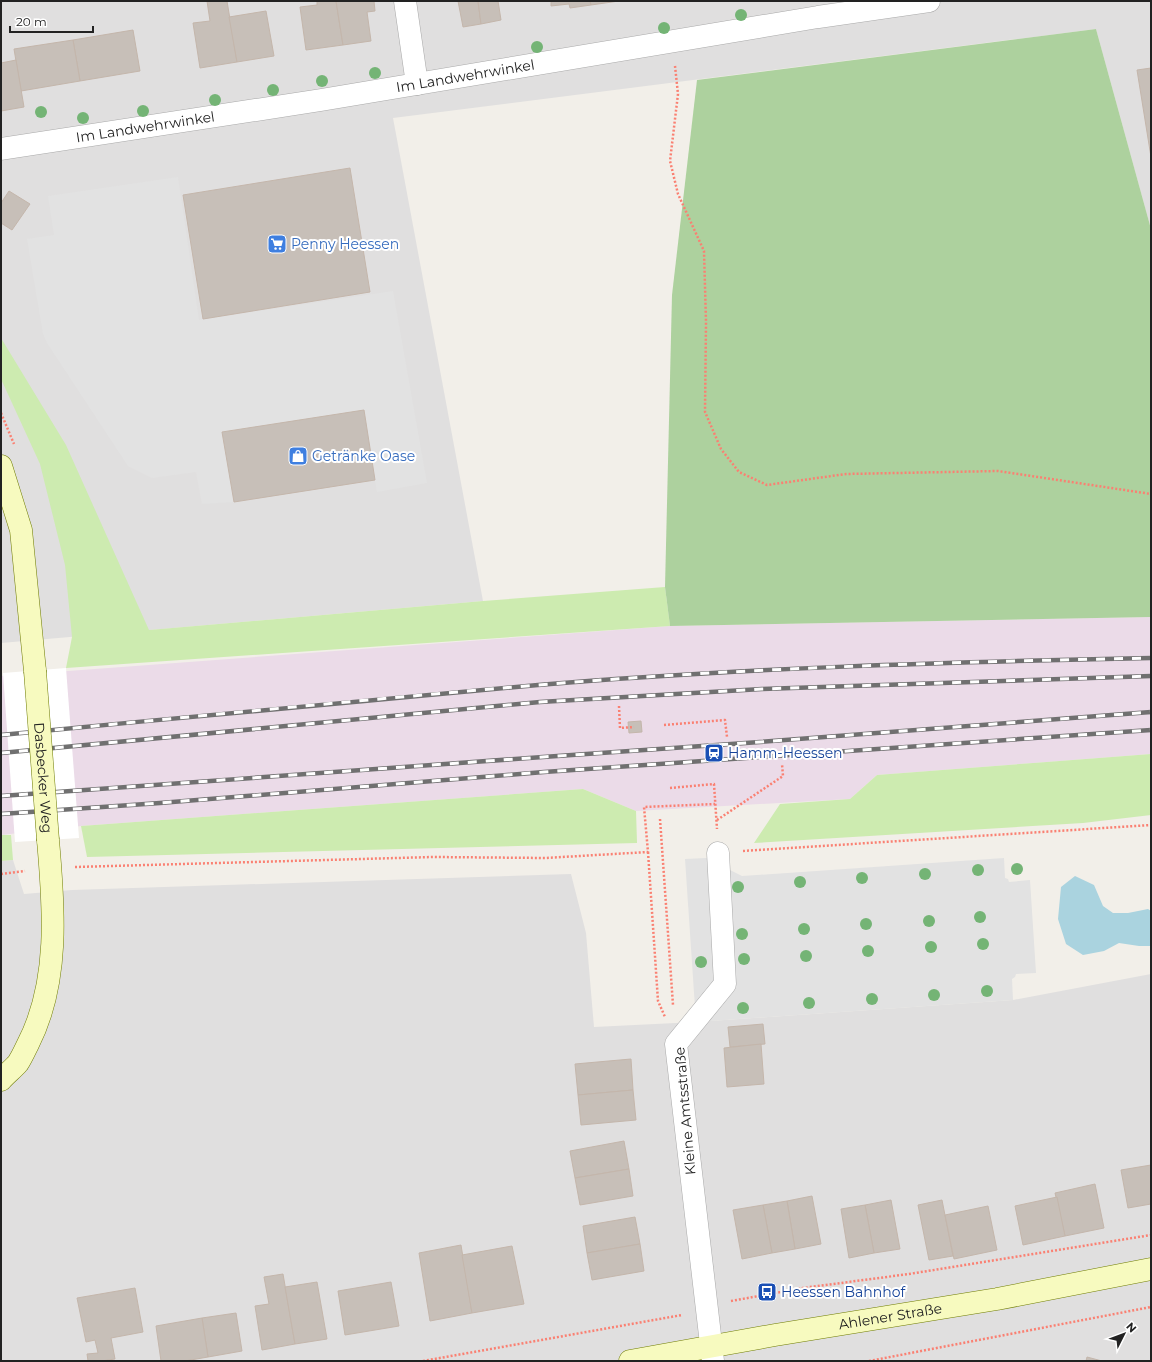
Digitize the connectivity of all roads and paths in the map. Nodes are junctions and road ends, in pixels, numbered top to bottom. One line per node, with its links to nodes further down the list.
1 (405, 1): 5 (street)
2 (929, 1): 3 (street, Im Landwehrwinkel)
3 (820, 9): 4 (street, Im Landwehrwinkel)
4 (672, 42): 5 (street, Im Landwehrwinkel); 8 (path)
5 (417, 84): 6 (street, Im Landwehrwinkel)
6 (1, 149)
7 (1, 466): 21 (street, Dasbecker Weg, bridge)
8 (1151, 494)
9 (619, 706): 11 (path)
10 (664, 725): 12 (path)
11 (634, 727)
12 (727, 737)
13 (782, 764): 17 (path)
14 (670, 788): 15 (path)
15 (715, 804): 17 (path); 19 (path)
16 (660, 819): 22 (path)
17 (716, 821): 20 (path)
18 (1151, 824): 20 (path)
19 (648, 852): 21 (path); 23 (path)
20 (718, 853): 23 (street, Kleine Amtsstraße)
21 (50, 868): 24 (street, Dasbecker Weg)
22 (673, 1005)
23 (676, 1044): 28 (street, Kleine Amtsstraße)
24 (1, 1080)
25 (1151, 1235): 28 (path)
26 (1151, 1269): 29 (street, Ahlener Straße)
27 (1151, 1307): 32 (path)
28 (707, 1311): 29 (street, Kleine Amtsstraße); 30 (path)
29 (712, 1354): 31 (street, Ahlener Straße)
30 (423, 1361)
31 (630, 1361)
32 (870, 1361)

